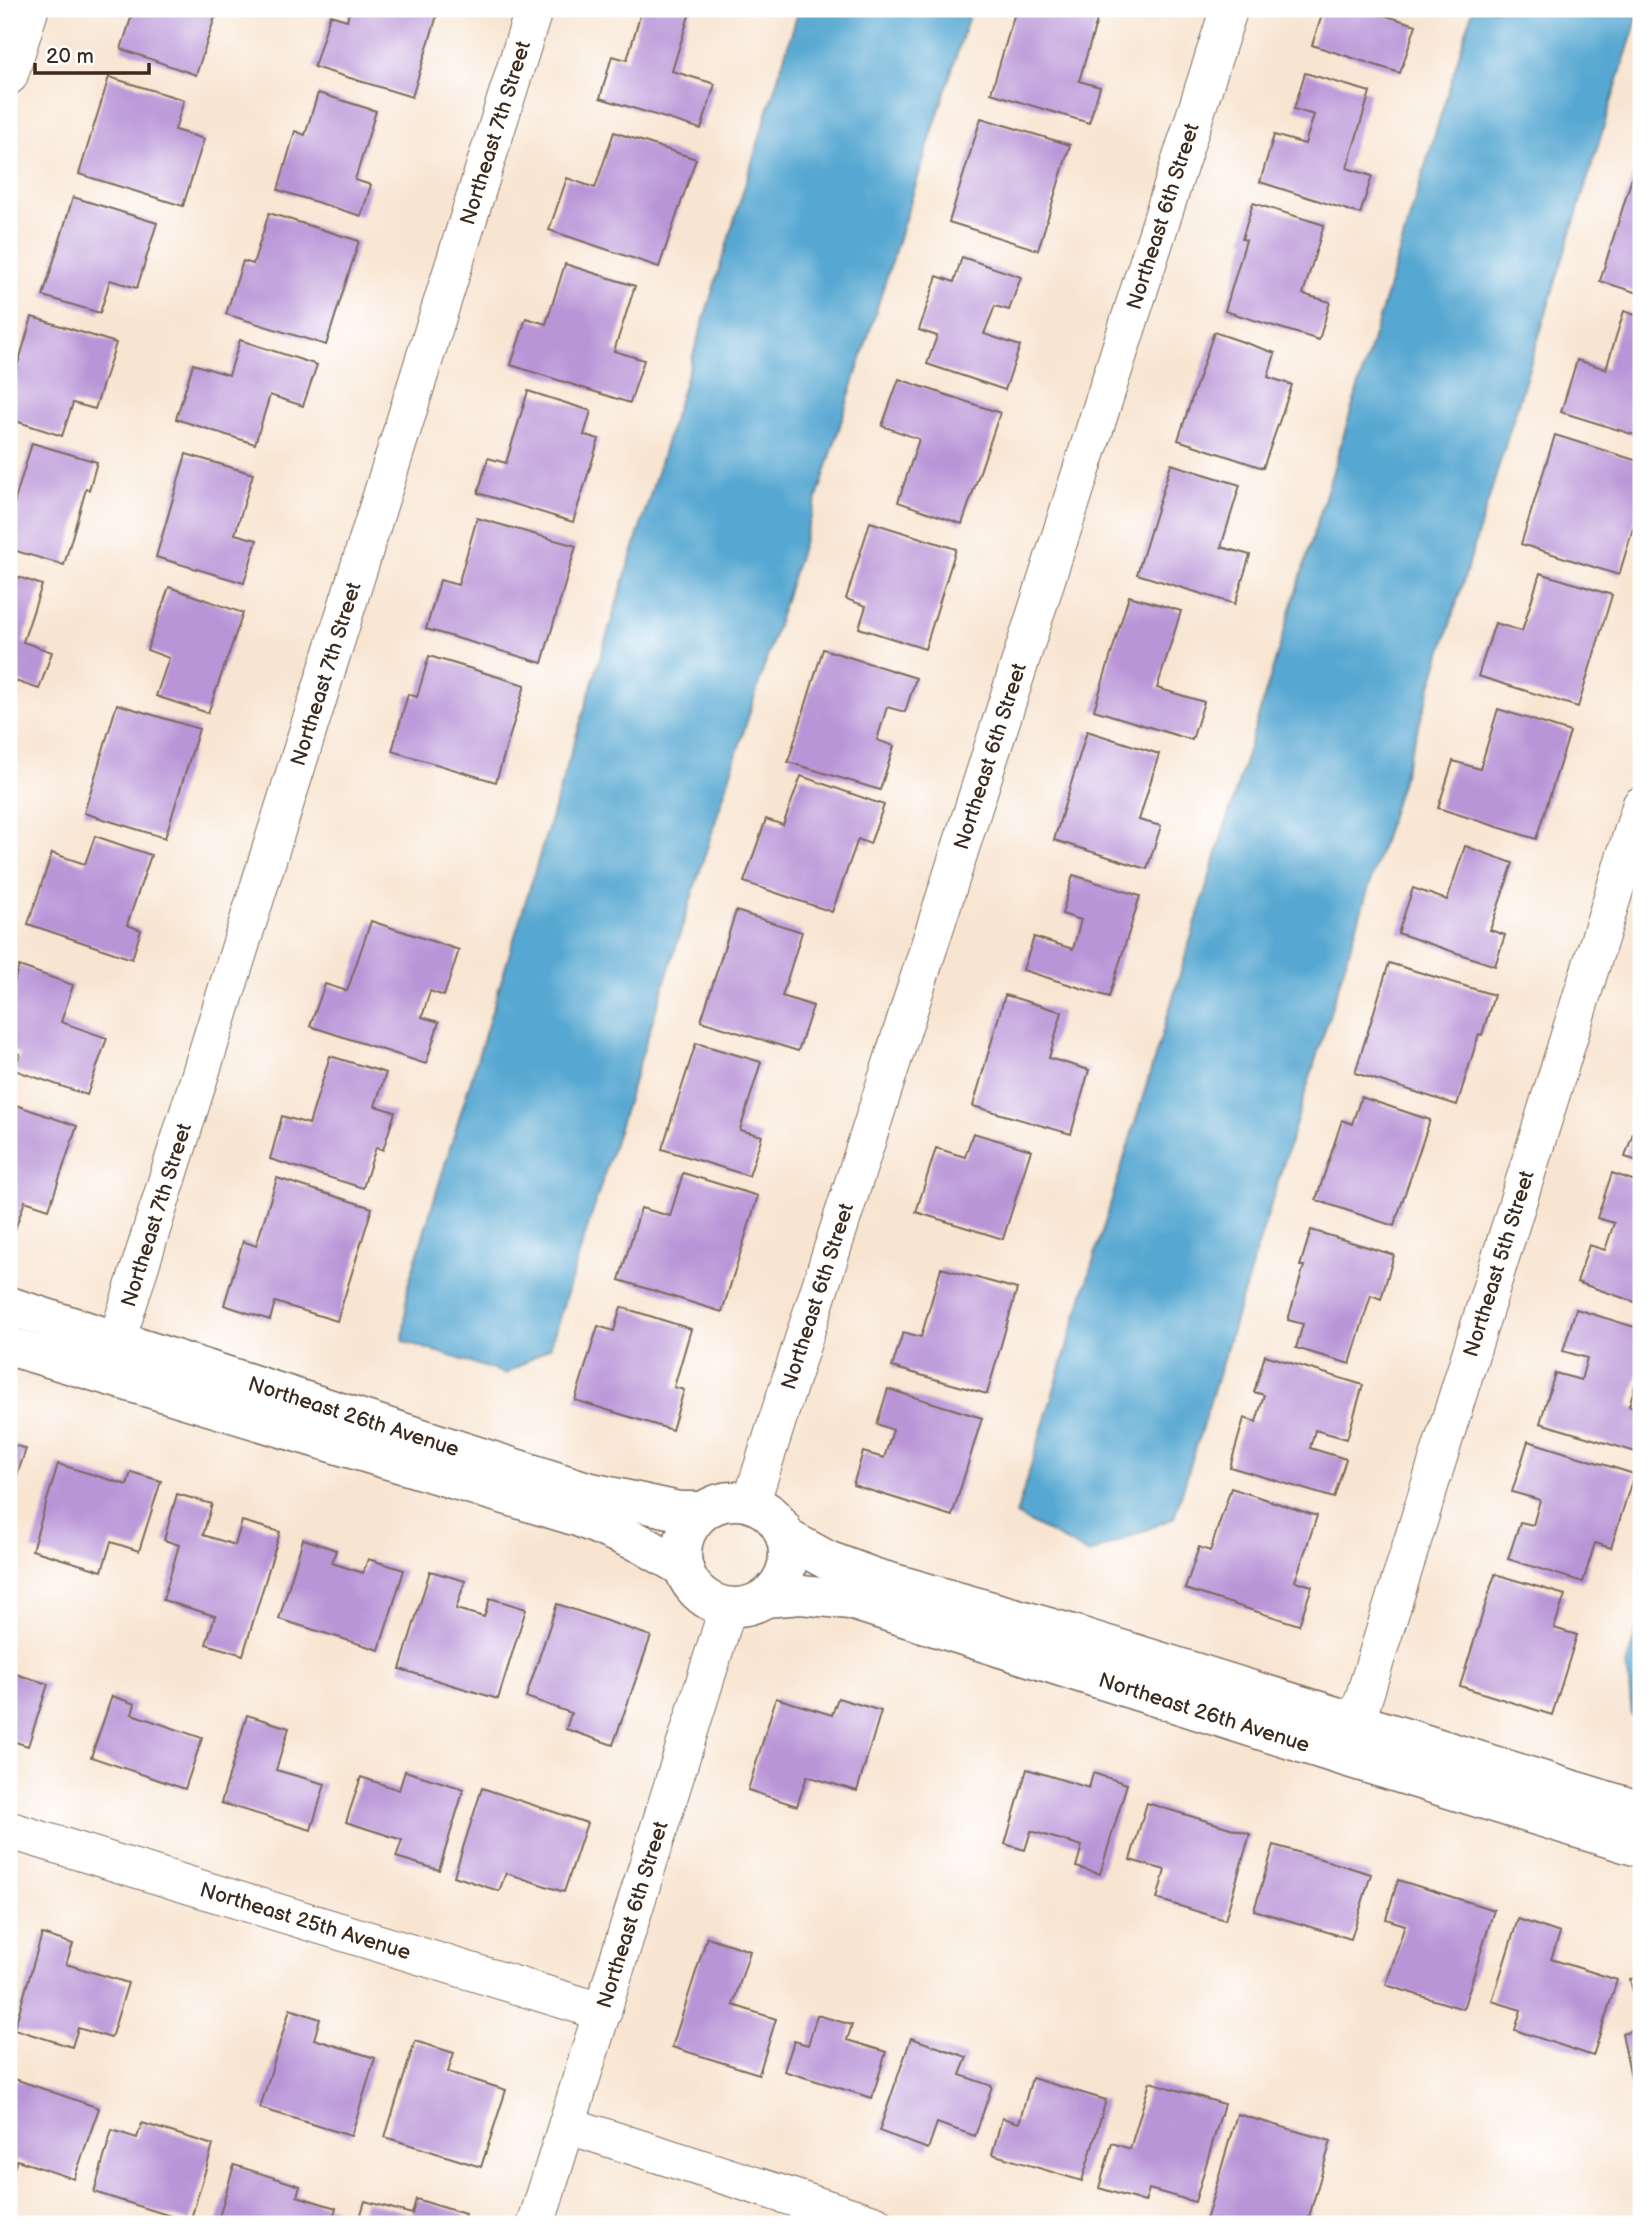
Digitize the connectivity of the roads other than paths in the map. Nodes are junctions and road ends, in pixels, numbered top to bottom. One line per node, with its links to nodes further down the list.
1 (30, 9): 4 (street)
2 (534, 9): 7 (street, Northeast 7th Street)
3 (1229, 9): 9 (street, Northeast 6th Street)
4 (9, 76)
5 (1641, 805): 15 (street, Northeast 5th Street)
6 (9, 1306): 7 (street, Northeast 26th Avenue)
7 (117, 1339): 10 (street, Northeast 26th Avenue)
8 (9, 1346): 12 (street, Northeast 26th Avenue)
9 (751, 1503): 10 (street); 11 (street)
10 (704, 1511): 12 (street)
11 (785, 1537): 13 (street); 15 (street, Northeast 26th Avenue)
12 (684, 1569): 14 (street)
13 (765, 1598): 14 (street); 18 (street, Northeast 26th Avenue)
14 (728, 1607): 19 (street, Northeast 6th Street)
15 (1356, 1723): 16 (street, Northeast 26th Avenue)
16 (1641, 1811)
17 (9, 1830): 19 (street, Northeast 25th Avenue)
18 (1641, 1848)
19 (603, 2012): 20 (street, Northeast 6th Street)
20 (567, 2125): 21 (street, Northeast 6th Street); 22 (street)
21 (536, 2224)
22 (875, 2224)

